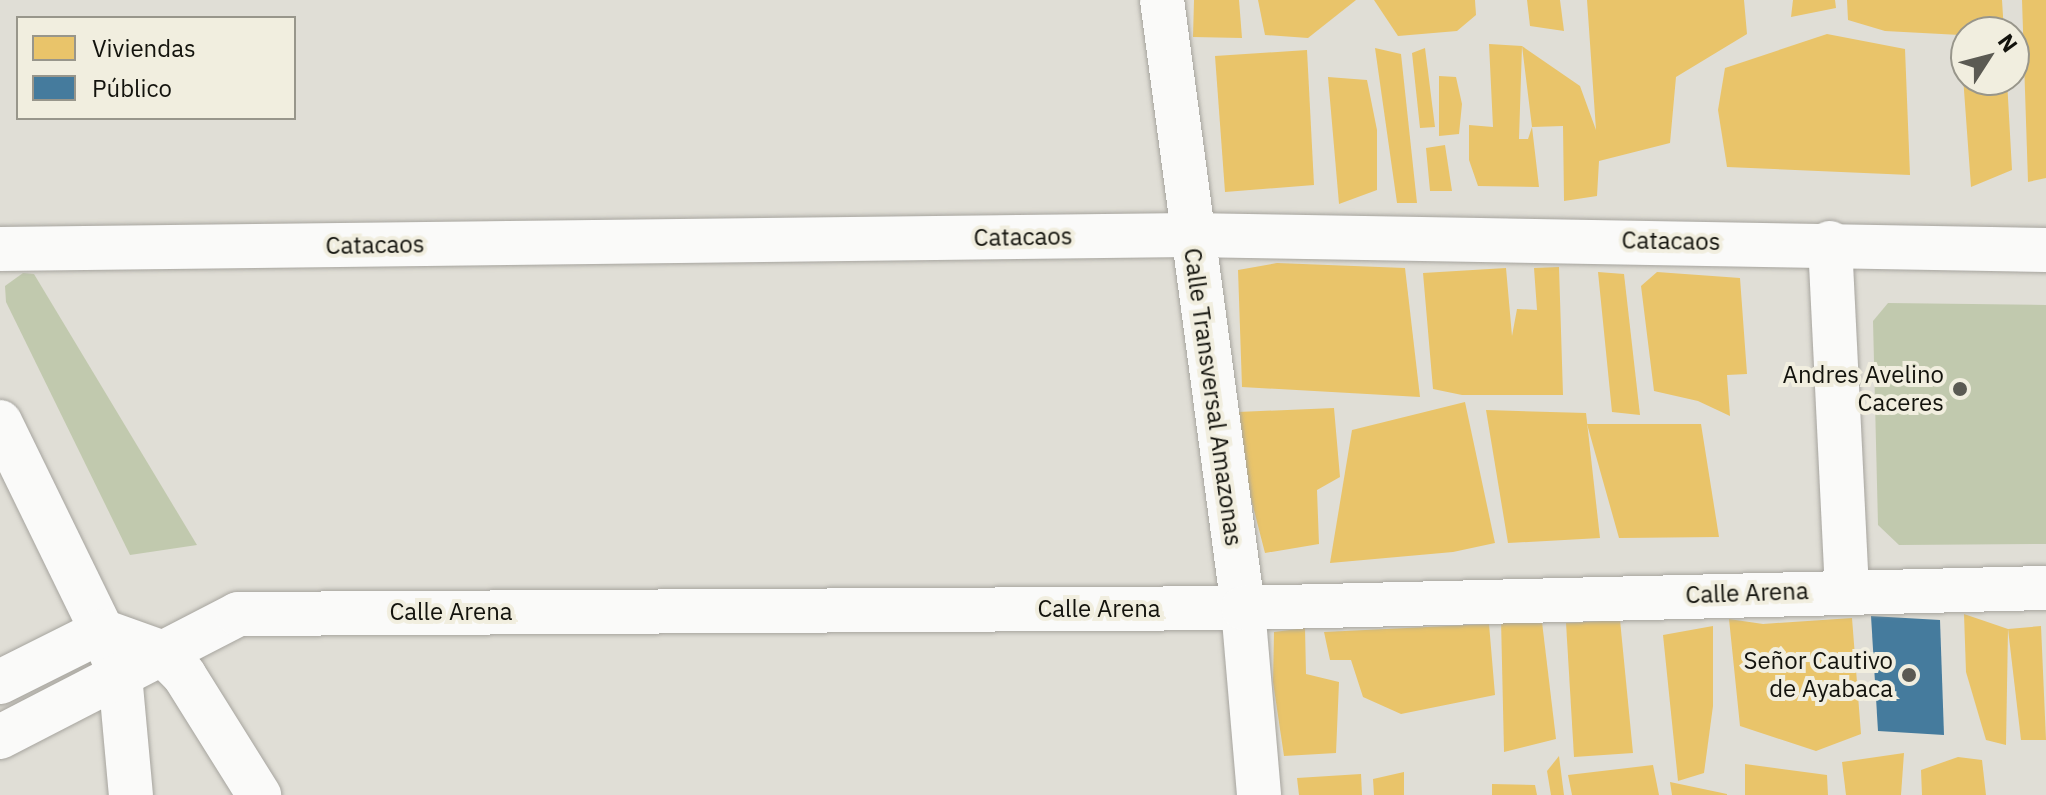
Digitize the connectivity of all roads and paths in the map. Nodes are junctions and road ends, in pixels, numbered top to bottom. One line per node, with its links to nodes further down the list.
1 (1162, 0): 2 (street, Calle Transversal Amazonas)
2 (1190, 235): 3 (street, Catacaos); 4 (street, Catacaos); 9 (street, Calle Transversal Amazonas)
3 (1830, 243): 5 (street, Catacaos); 8 (street)
4 (0, 249)
5 (2046, 250)
6 (0, 422): 10 (street)
7 (2046, 588): 8 (street, Calle Arena)
8 (1847, 590): 9 (street, Calle Arena)
9 (1243, 608): 11 (street, Calle Arena); 17 (street, Calle Transversal Amazonas)
10 (102, 631): 11 (street); 12 (street); 13 (street)
11 (161, 652): 12 (street, Calle Arena); 16 (street)
12 (120, 675): 14 (street, Calle Arena); 15 (street)
13 (0, 682)
14 (0, 737)
15 (131, 795)
16 (259, 795)
17 (1259, 795)

